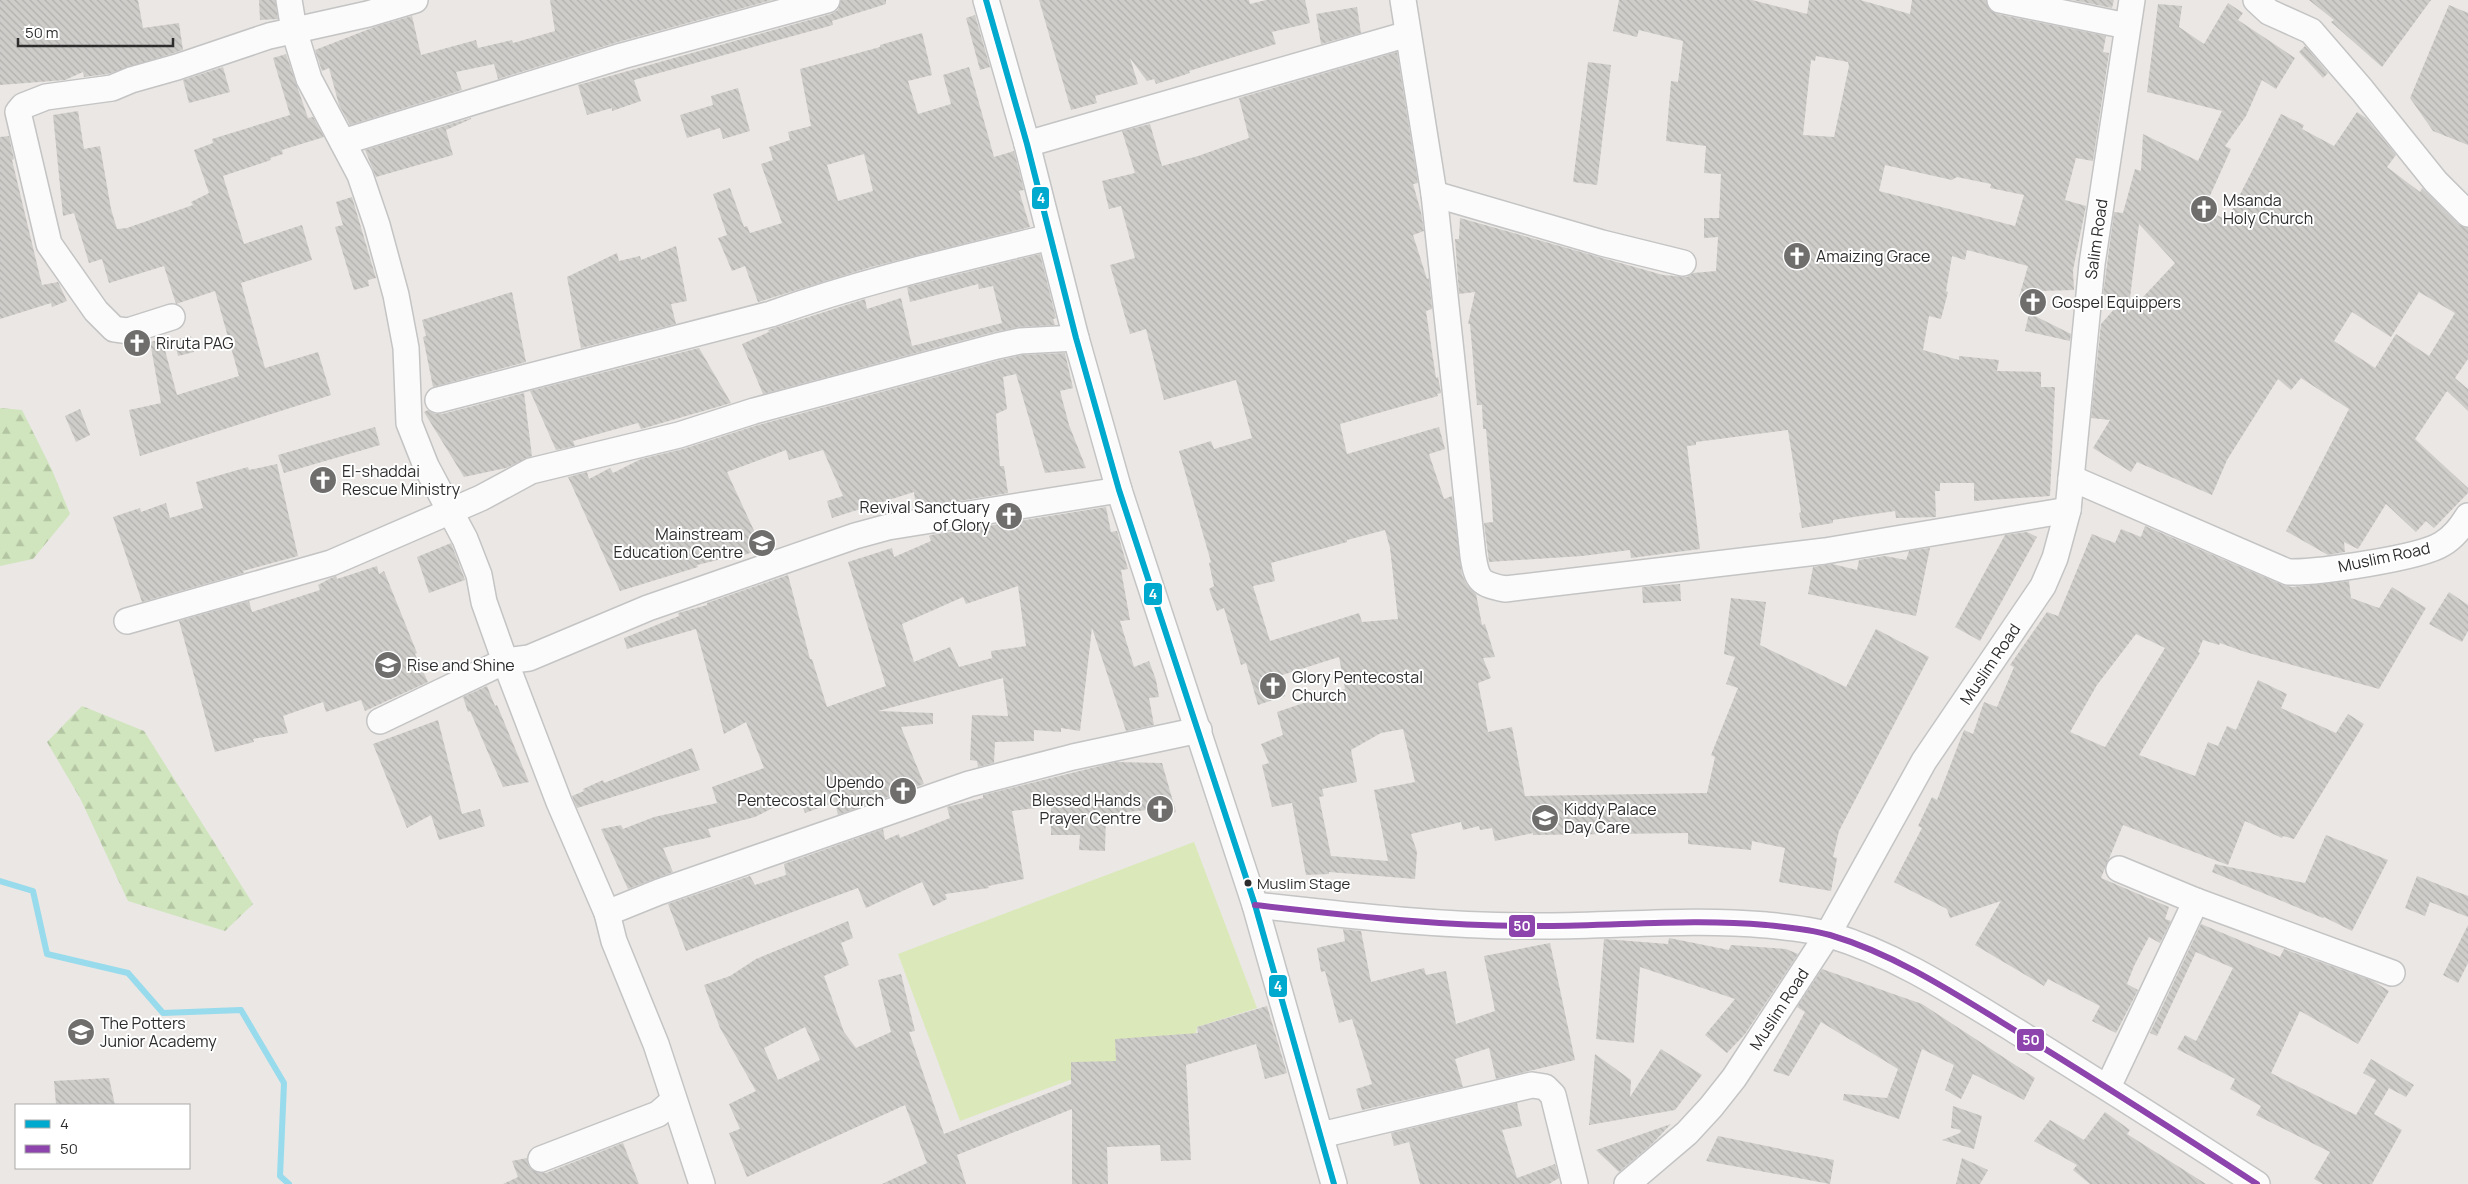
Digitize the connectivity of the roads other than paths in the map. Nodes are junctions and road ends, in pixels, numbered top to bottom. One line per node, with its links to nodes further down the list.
1 (288, 0): 10 (street)
2 (415, 0): 10 (street)
3 (827, 0): 13 (street)
4 (986, 0): 14 (street)
5 (1403, 0): 11 (street)
6 (2000, 0): 9 (street)
7 (2132, 0): 9 (street, Salim Road)
8 (2256, 0): 16 (street)
9 (2127, 26): 22 (street, Salim Road)
10 (294, 30): 12 (street); 13 (street)
11 (1408, 34): 14 (street); 15 (street)
12 (11, 108): 19 (street)
13 (343, 142): 25 (street)
14 (1027, 144): 17 (street)
15 (1434, 194): 18 (street); 24 (street)
16 (2468, 214)
17 (1050, 237): 20 (street); 21 (street)
18 (1683, 264)
19 (172, 317)
20 (1076, 338): 23 (street); 25 (street)
21 (438, 400)
22 (2071, 478): 24 (street, Muslim Road); 26 (street, Muslim Road)
23 (1120, 490): 28 (street); 30 (street)
24 (2068, 510): 35 (street, Muslim Road)
25 (451, 512): 27 (street); 28 (street)
26 (2468, 516)
27 (126, 621)
28 (505, 661): 29 (street); 34 (street)
29 (380, 721)
30 (1199, 730): 33 (street); 34 (street)
31 (2119, 869): 32 (street)
32 (2196, 901): 36 (street); 37 (street)
33 (1255, 905): 35 (street); 39 (street)
34 (607, 913): 38 (street)
35 (1828, 934): 37 (street); 44 (street, Muslim Road)
36 (2392, 972)
37 (2108, 1087): 45 (street)
38 (673, 1102): 40 (street); 41 (street)
39 (1321, 1135): 42 (street); 43 (street)
40 (541, 1159)
41 (702, 1184)
42 (1334, 1184)
43 (1575, 1184)
44 (1627, 1184)
45 (2257, 1184)

